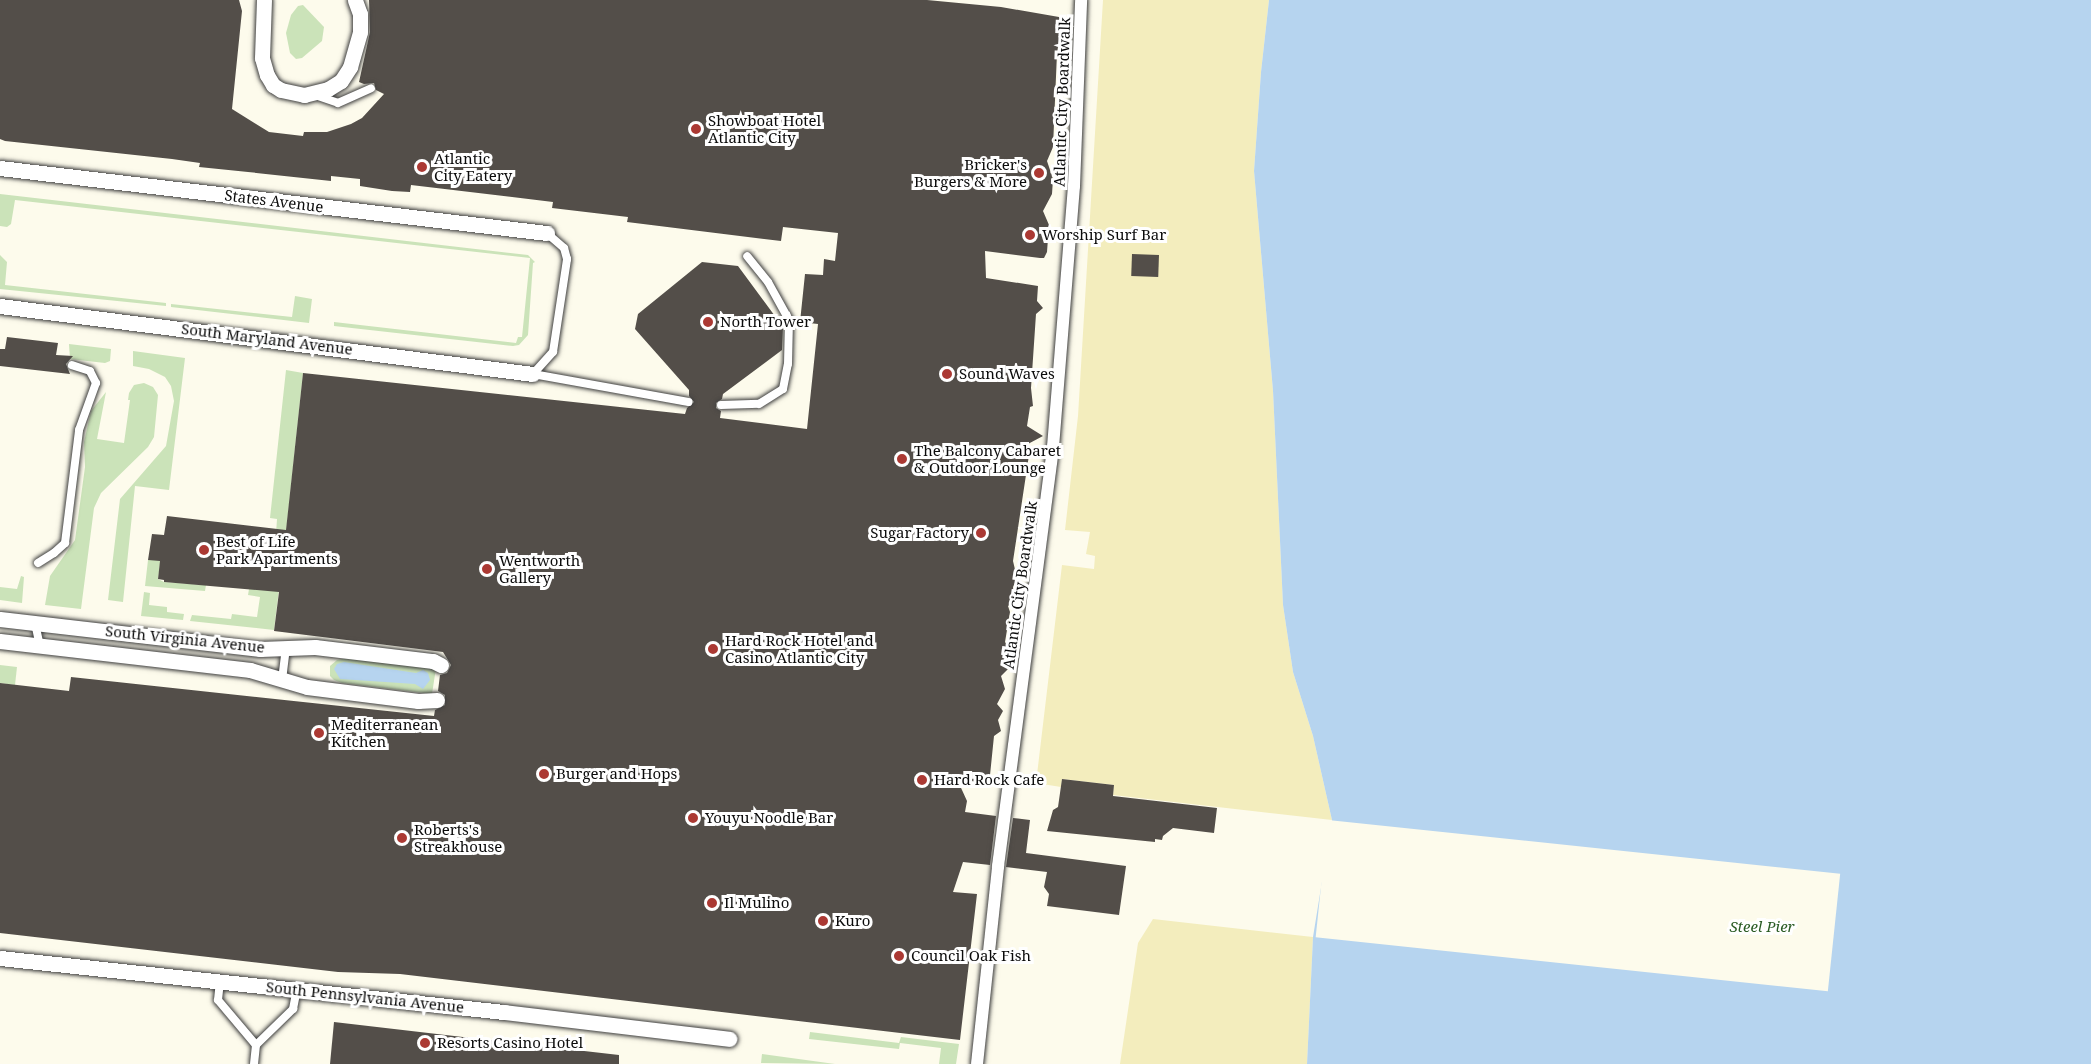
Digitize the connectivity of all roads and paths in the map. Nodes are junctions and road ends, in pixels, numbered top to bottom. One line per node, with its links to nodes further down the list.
1 (264, 0): 5 (street)
2 (355, 0): 5 (street)
3 (1081, 0): 29 (street, Atlantic City Boardwalk)
4 (371, 88): 5 (lane)
5 (315, 95)
6 (0, 168): 7 (street, States Avenue)
7 (547, 233): 11 (lane)
8 (747, 256): 13 (lane)
9 (0, 306): 11 (street, South Maryland Avenue)
10 (72, 365): 14 (lane)
11 (533, 374): 12 (lane)
12 (688, 402)
13 (722, 405)
14 (38, 563)
15 (0, 619): 16 (street, South Virginia Avenue)
16 (35, 622): 18 (lane); 19 (street, South Virginia Avenue)
17 (0, 641): 18 (street, South Virginia Avenue)
18 (40, 646): 21 (street, South Virginia Avenue)
19 (286, 647): 20 (street, South Virginia Avenue); 21 (lane)
20 (441, 665)
21 (282, 680): 22 (street, South Virginia Avenue)
22 (437, 700)
23 (0, 958): 24 (street, South Pennsylvania Avenue)
24 (220, 981): 25 (street, South Pennsylvania Avenue); 27 (lane)
25 (297, 990): 26 (street, South Pennsylvania Avenue); 27 (lane)
26 (729, 1039)
27 (256, 1045): 28 (lane)
28 (254, 1064)
29 (977, 1064)

